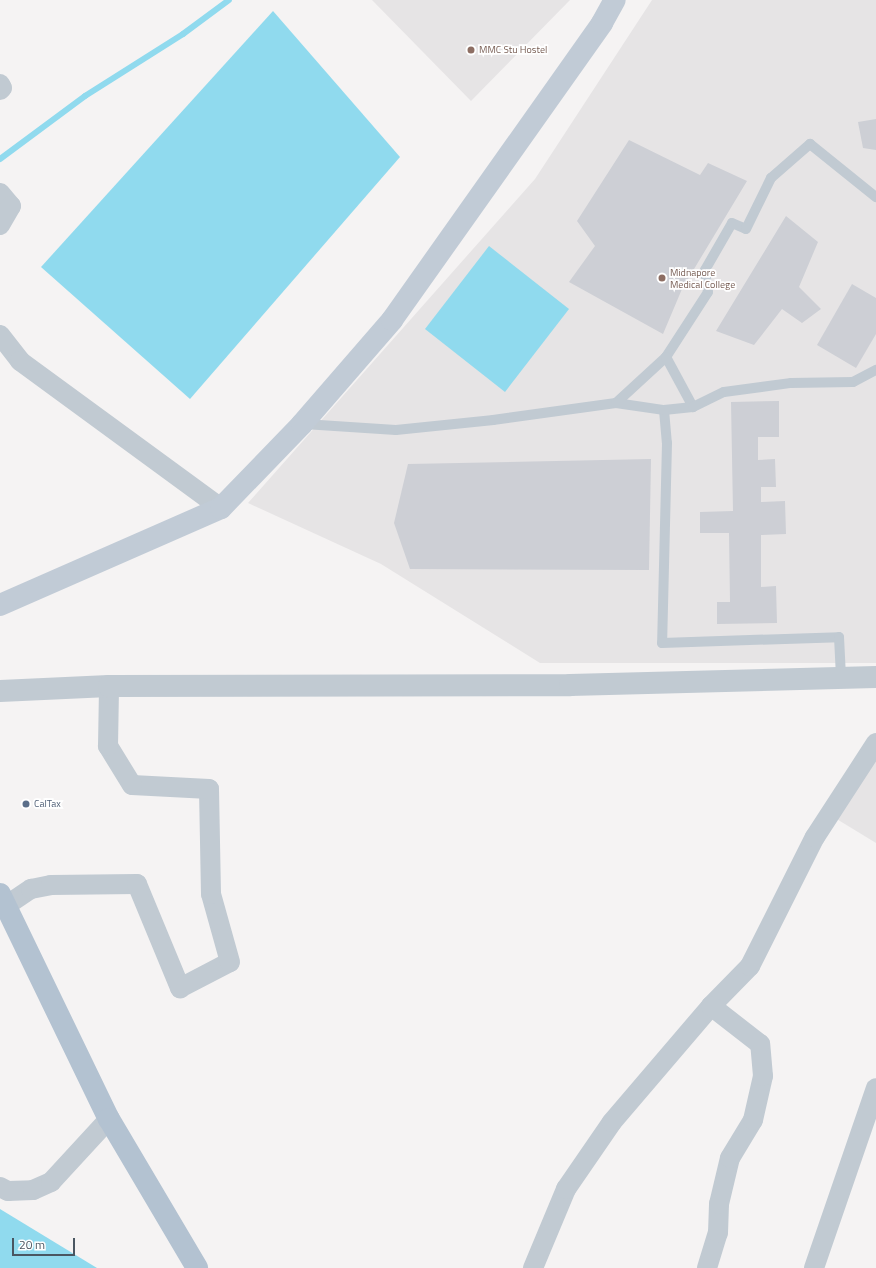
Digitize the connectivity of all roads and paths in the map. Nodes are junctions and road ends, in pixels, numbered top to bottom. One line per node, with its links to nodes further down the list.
1 (615, 0): 13 (main road)
2 (0, 84): 3 (street)
3 (0, 90)
4 (0, 193): 6 (street)
5 (876, 197): 8 (lane)
6 (0, 225)
7 (0, 335): 14 (street)
8 (666, 357): 10 (lane); 11 (lane)
9 (875, 372): 11 (lane)
10 (616, 403): 12 (lane); 13 (lane)
11 (693, 407): 12 (lane)
12 (664, 410): 17 (lane)
13 (302, 424): 14 (main road)
14 (221, 508): 15 (main road)
15 (2, 602)
16 (876, 677): 17 (street)
17 (841, 678): 18 (street)
18 (109, 686): 19 (street); 21 (street)
19 (0, 691)
20 (876, 743): 22 (street)
21 (3, 899): 24 (main road)
22 (711, 1006): 27 (street); 28 (street)
23 (876, 1088): 29 (street)
24 (108, 1119): 25 (street); 26 (main road)
25 (0, 1187)
26 (197, 1268)
27 (533, 1268)
28 (707, 1268)
29 (814, 1268)

